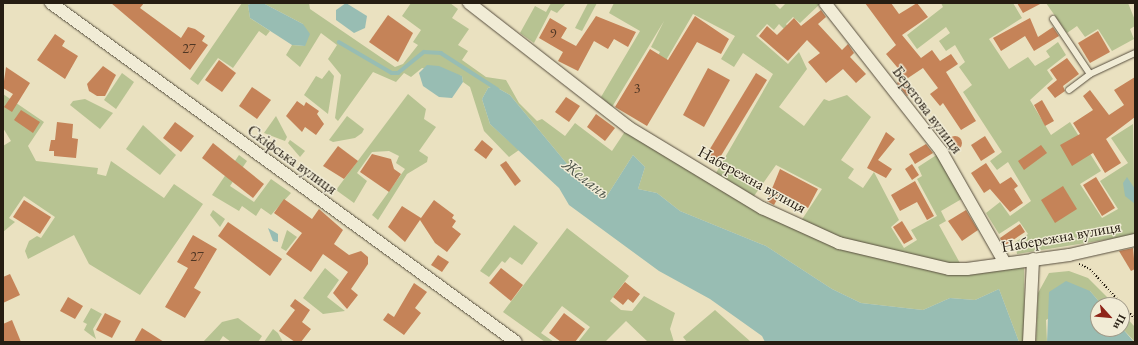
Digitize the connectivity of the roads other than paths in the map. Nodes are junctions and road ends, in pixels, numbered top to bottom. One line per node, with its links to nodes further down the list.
1 (51, 3): 11 (street, Скіфська вулиця)
2 (469, 3): 10 (street, Набережна вулиця)
3 (825, 3): 10 (street, Берегова вулиця)
4 (1053, 19): 6 (lane)
5 (1135, 53): 6 (lane)
6 (1090, 74): 7 (lane)
7 (1069, 90)
8 (1135, 240): 9 (street, Набережна вулиця)
9 (1033, 259): 10 (street, Набережна вулиця); 12 (street)
10 (1005, 263)
11 (516, 342)
12 (1029, 342)

